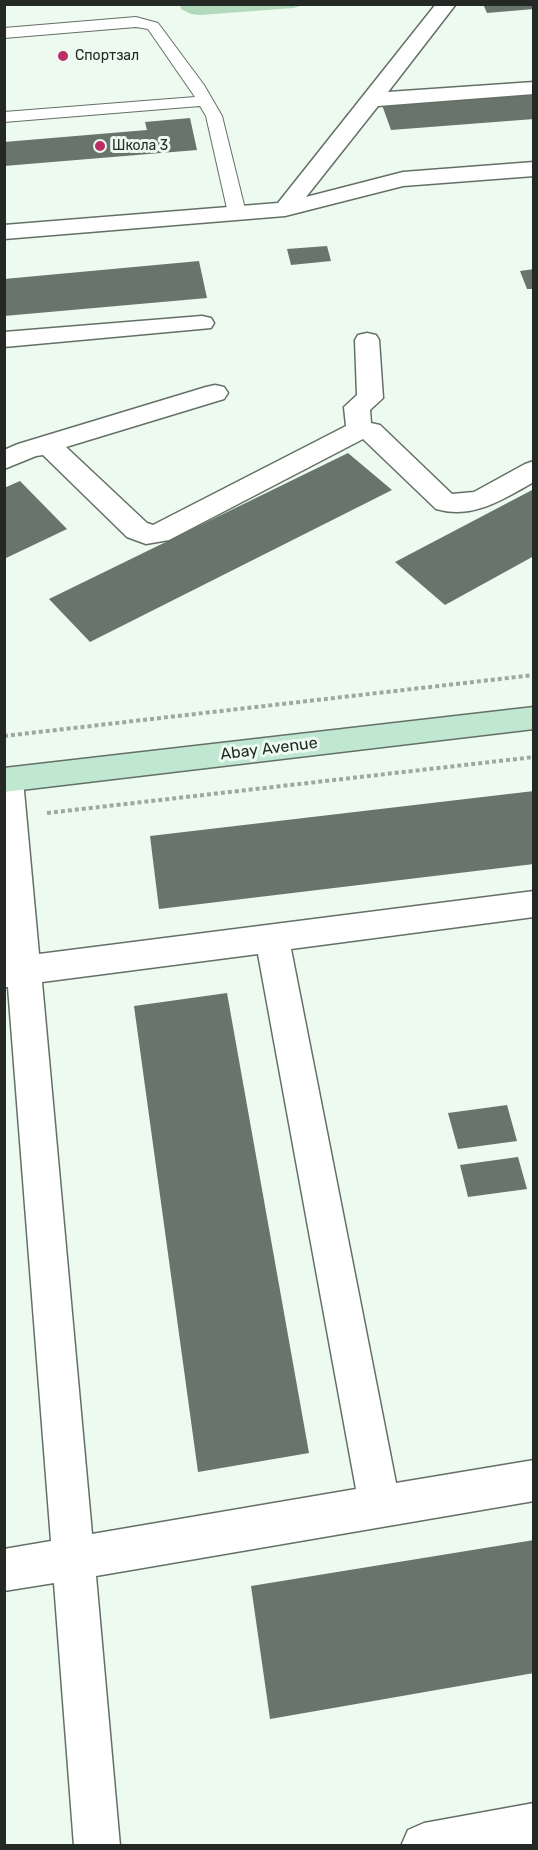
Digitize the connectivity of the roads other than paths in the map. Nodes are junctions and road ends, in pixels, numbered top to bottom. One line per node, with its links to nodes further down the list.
1 (447, 4): 4 (street)
2 (4, 33): 5 (lane)
3 (534, 88): 4 (street)
4 (371, 100): 8 (street)
5 (205, 101): 6 (lane); 9 (lane)
6 (4, 117)
7 (534, 169): 8 (street)
8 (285, 209): 9 (street)
9 (237, 213): 10 (street)
10 (4, 232)
11 (202, 323): 12 (street)
12 (4, 340)
13 (368, 340): 15 (street)
14 (215, 393): 16 (street)
15 (359, 430): 16 (street); 18 (street)
16 (42, 446): 17 (street)
17 (4, 461)
18 (534, 470)
19 (534, 718): 20 (street, Abay Avenue)
20 (6, 780): 23 (street)
21 (534, 904): 22 (street)
22 (272, 938): 23 (street); 25 (street)
23 (14, 972): 26 (street)
24 (534, 1480): 25 (street)
25 (380, 1506): 26 (street)
26 (73, 1557): 27 (street); 29 (street)
27 (4, 1570)
28 (534, 1826): 30 (street)
29 (97, 1845)
30 (424, 1845)

